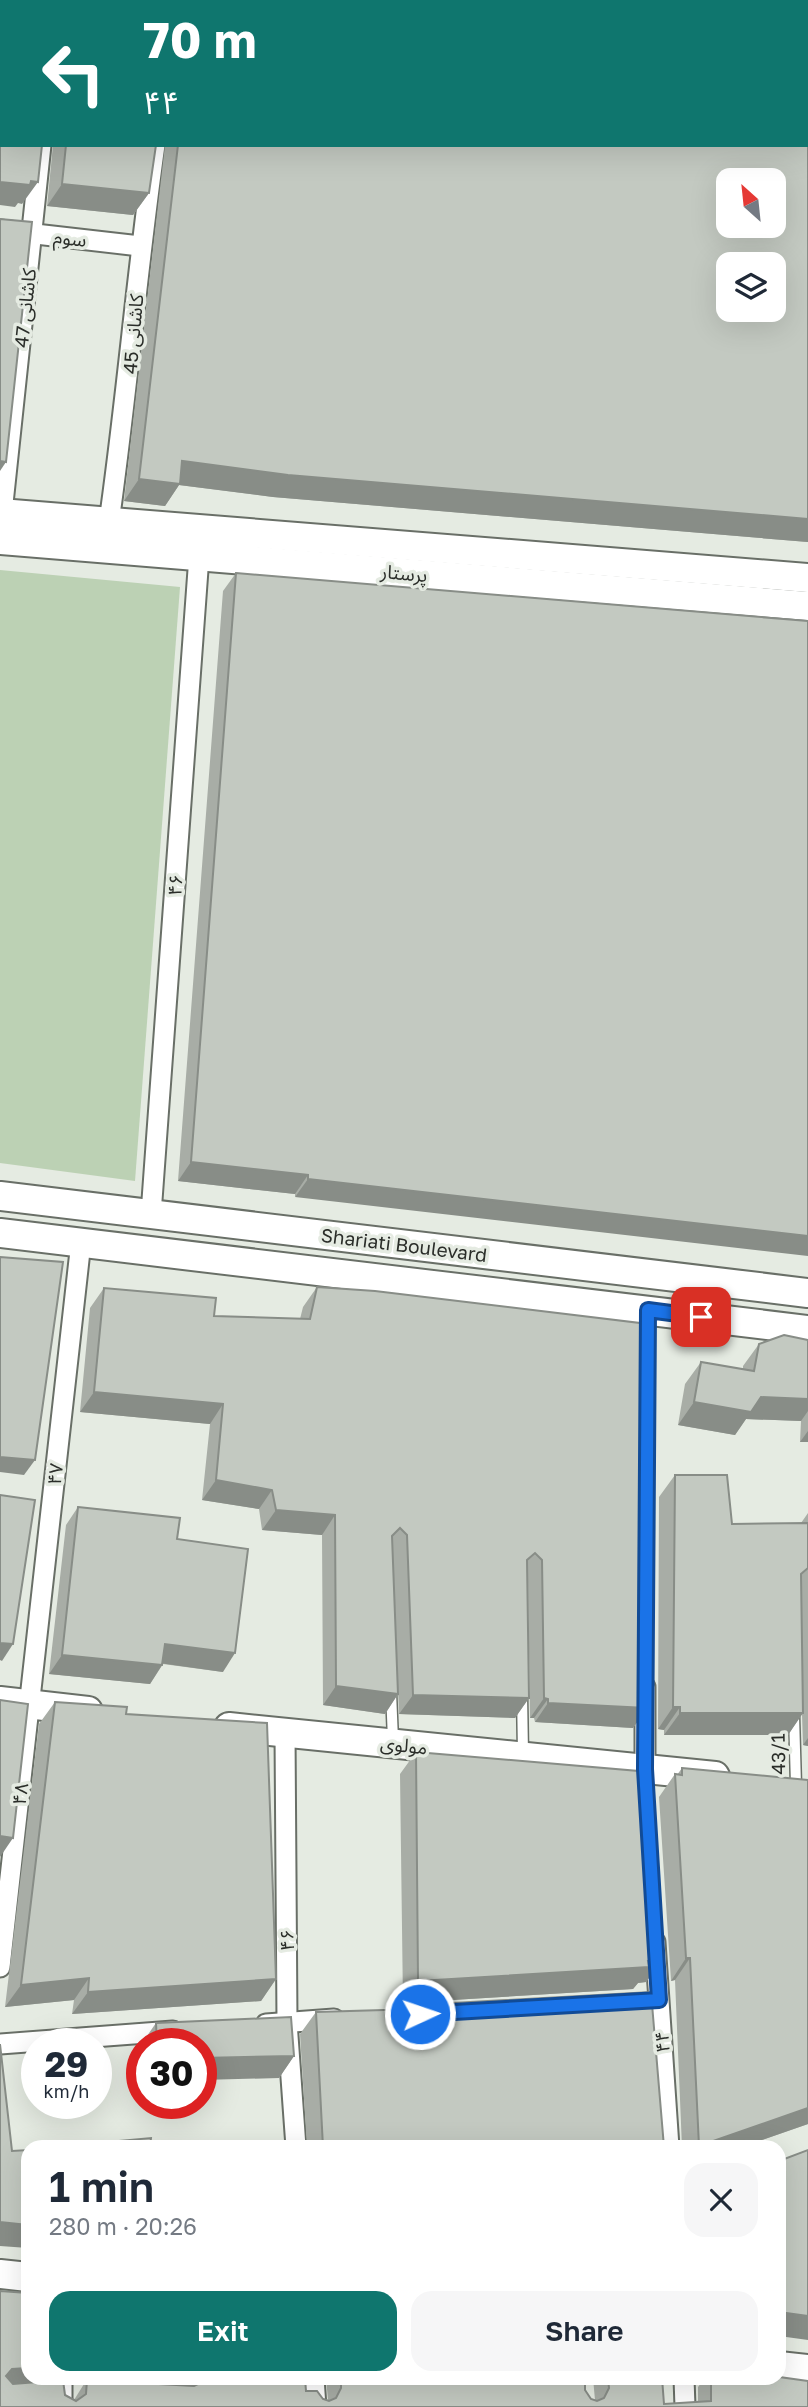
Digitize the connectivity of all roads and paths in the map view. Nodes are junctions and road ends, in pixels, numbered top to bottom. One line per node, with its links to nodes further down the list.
1 (41, 147): 4 (street, کاشانی 47)
2 (155, 147): 5 (street, کاشانی 45)
3 (0, 230): 4 (street, سوم)
4 (33, 234): 5 (street, سوم); 6 (street, کاشانی 47)
5 (140, 246): 7 (street, کاشانی 45)
6 (1, 522): 7 (main road, پرستار); 8 (main road, پرستار)
7 (109, 522): 9 (main road, پرستار)
8 (199, 556): 10 (main road, پرستار); 12 (street, ۴۶)
9 (808, 578)
10 (808, 606)
11 (0, 1196): 12 (main road, Shariati Boulevard)
12 (151, 1214): 15 (main road, Shariati Boulevard)
13 (0, 1233): 14 (main road, Shariati Boulevard)
14 (80, 1242): 16 (main road, Shariati Boulevard); 22 (street, ۴۷)
15 (808, 1293)
16 (808, 1330)
17 (645, 1672): 28 (street)
18 (391, 1675): 26 (lane)
19 (522, 1689): 27 (lane)
20 (0, 1701): 22 (main road)
21 (794, 1704): 29 (lane, 43/1)
22 (30, 1705): 23 (main road); 31 (street, ۴۸)
23 (111, 1714)
24 (205, 1724): 25 (main road, مولوی)
25 (285, 1733): 26 (main road, مولوی); 33 (street, ۴۶)
26 (394, 1744): 27 (main road, مولوی)
27 (523, 1757): 28 (main road, مولوی)
28 (645, 1783): 29 (main road, مولوی)
29 (778, 1783)
30 (654, 1918): 38 (street, ۴۴)
31 (0, 1967)
32 (356, 2018): 33 (street)
33 (287, 2022): 34 (street); 37 (street, ۴۶)
34 (246, 2025)
35 (126, 2034): 36 (street)
36 (0, 2044)
37 (295, 2140)
38 (668, 2140)
39 (0, 2274): 40 (main road)
40 (21, 2276)
41 (786, 2367): 42 (main road)
42 (808, 2369)
43 (314, 2385): 45 (street)
44 (684, 2385): 46 (street)
45 (316, 2407)
46 (685, 2407)

